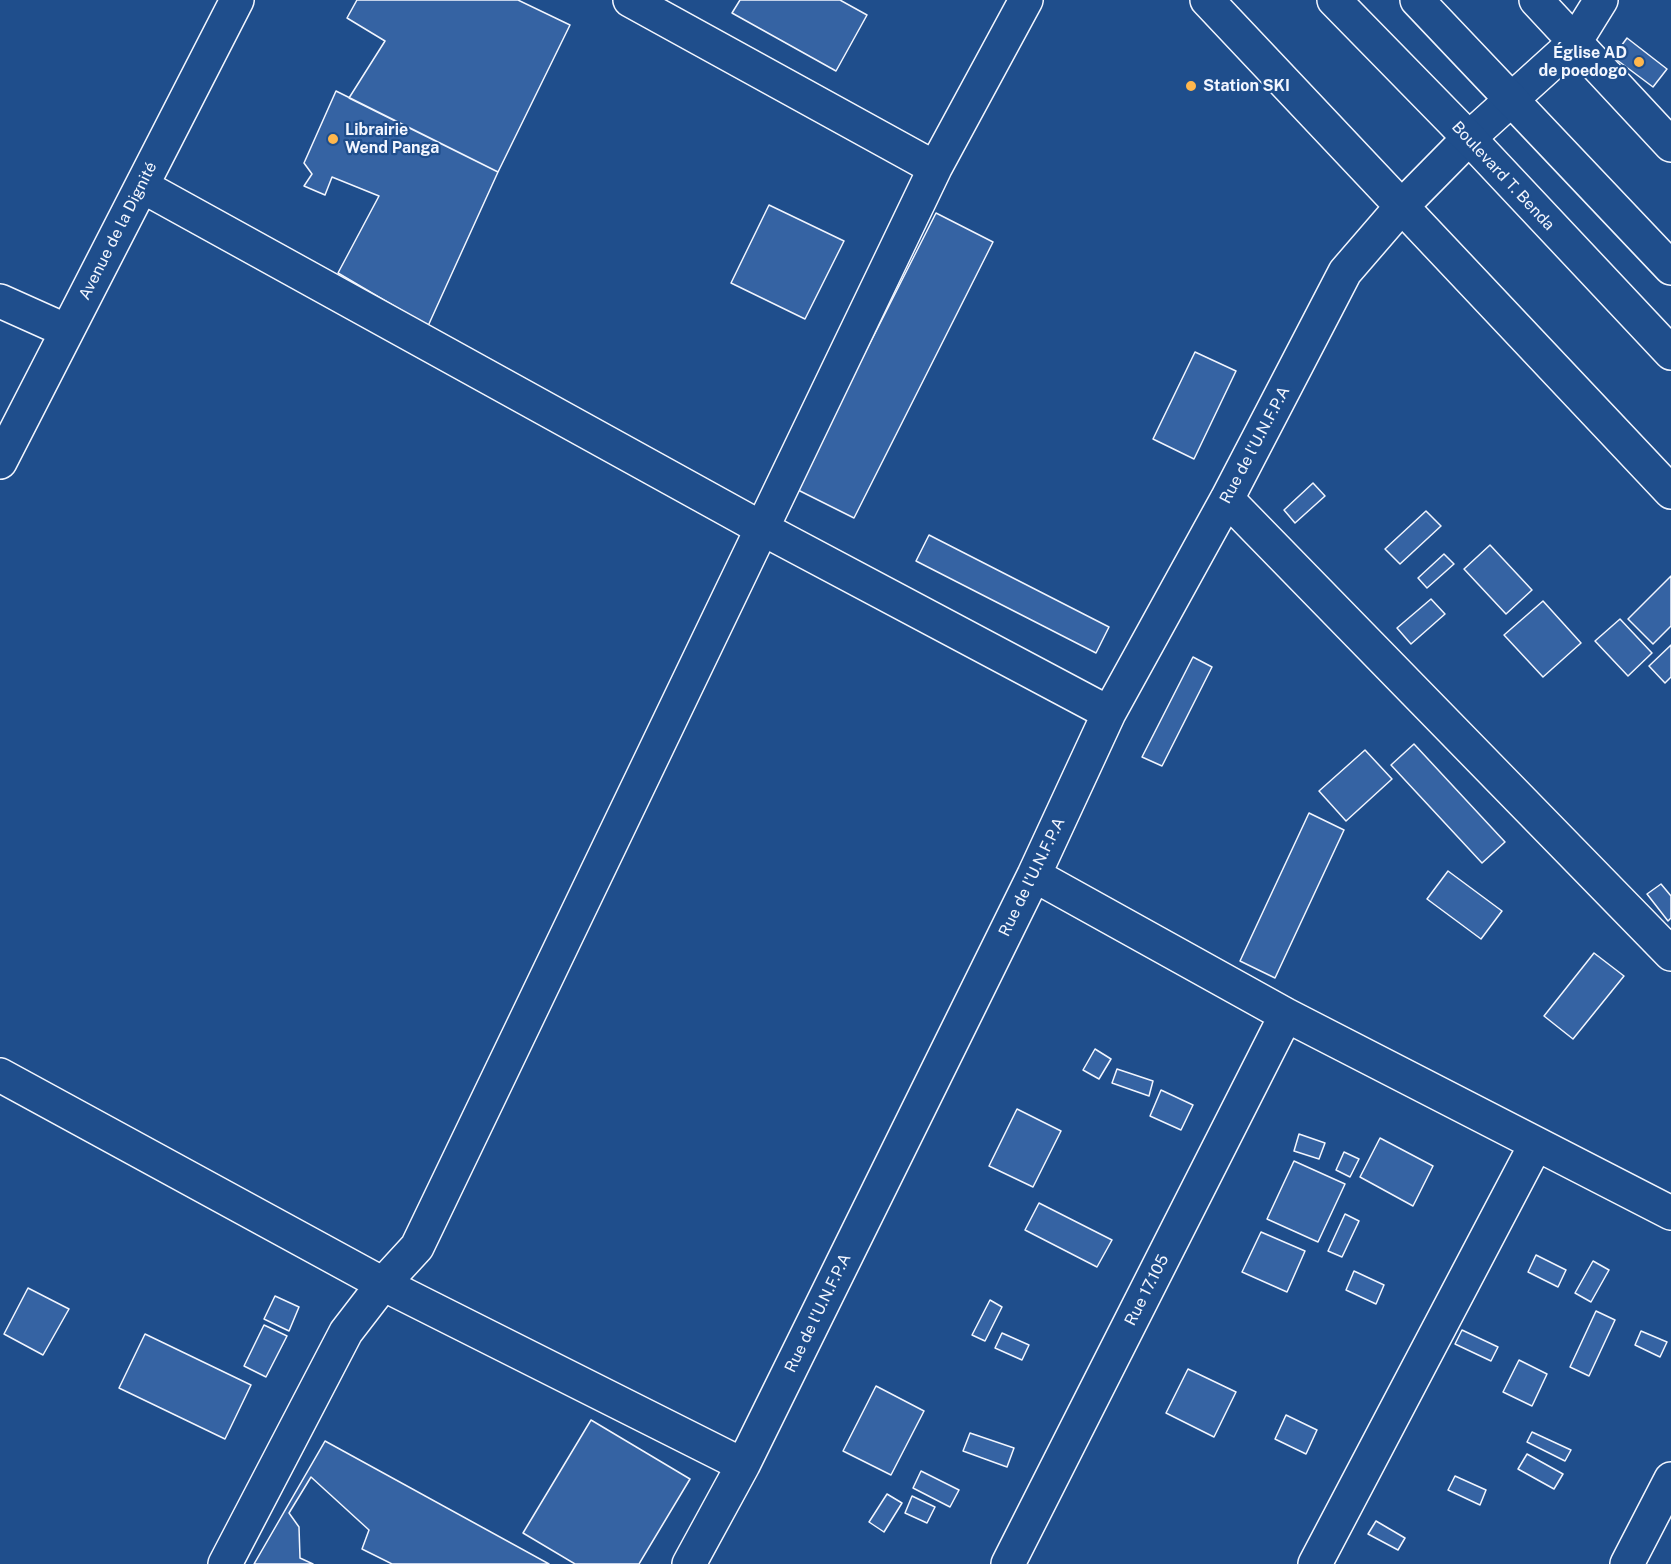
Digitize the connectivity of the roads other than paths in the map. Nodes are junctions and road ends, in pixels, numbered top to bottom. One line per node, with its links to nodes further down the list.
1 (237, 0): 14 (main road, Avenue de la Dignité)
2 (630, 0): 13 (main road)
3 (1026, 0): 13 (main road)
4 (1207, 0): 15 (main road)
5 (1334, 0): 11 (main road, Boulevard T. Benda)
6 (1418, 0): 10 (main road)
7 (1536, 0): 9 (main road)
8 (1600, 0): 9 (main road, Rue de l'U.N.F.P.A)
9 (1575, 42): 10 (main road, Rue de l'U.N.F.P.A); 12 (main road)
10 (1511, 99): 11 (main road, Rue de l'U.N.F.P.A); 16 (main road)
11 (1468, 138): 15 (main road, Rue de l'U.N.F.P.A); 19 (main road, Boulevard T. Benda)
12 (1671, 145)
13 (935, 168): 23 (main road)
14 (142, 186): 18 (main road, Avenue de la Dignité); 23 (main road)
15 (1402, 206): 21 (main road); 22 (main road, Rue de l'U.N.F.P.A)
16 (1671, 268)
17 (0, 301): 18 (main road)
18 (67, 331): 20 (main road, Avenue de la Dignité)
19 (1671, 353)
20 (0, 462)
21 (1671, 492)
22 (1227, 499): 24 (main road, Rue de l'U.N.F.P.A); 26 (main road)
23 (763, 529): 24 (main road); 31 (main road)
24 (1109, 713): 25 (main road, Rue de l'U.N.F.P.A)
25 (1034, 875): 27 (main road); 32 (main road, Rue de l'U.N.F.P.A)
26 (1671, 954)
27 (1286, 1016): 29 (main road); 36 (main road, Rue 17.105)
28 (0, 1075): 31 (main road)
29 (1536, 1144): 30 (main road); 37 (main road)
30 (1671, 1213)
31 (383, 1284): 32 (main road); 34 (main road)
32 (743, 1464): 35 (main road, Rue de l'U.N.F.P.A)
33 (1671, 1479): 38 (main road)
34 (225, 1564)
35 (689, 1564)
36 (1008, 1564)
37 (1314, 1564)
38 (1627, 1564)

